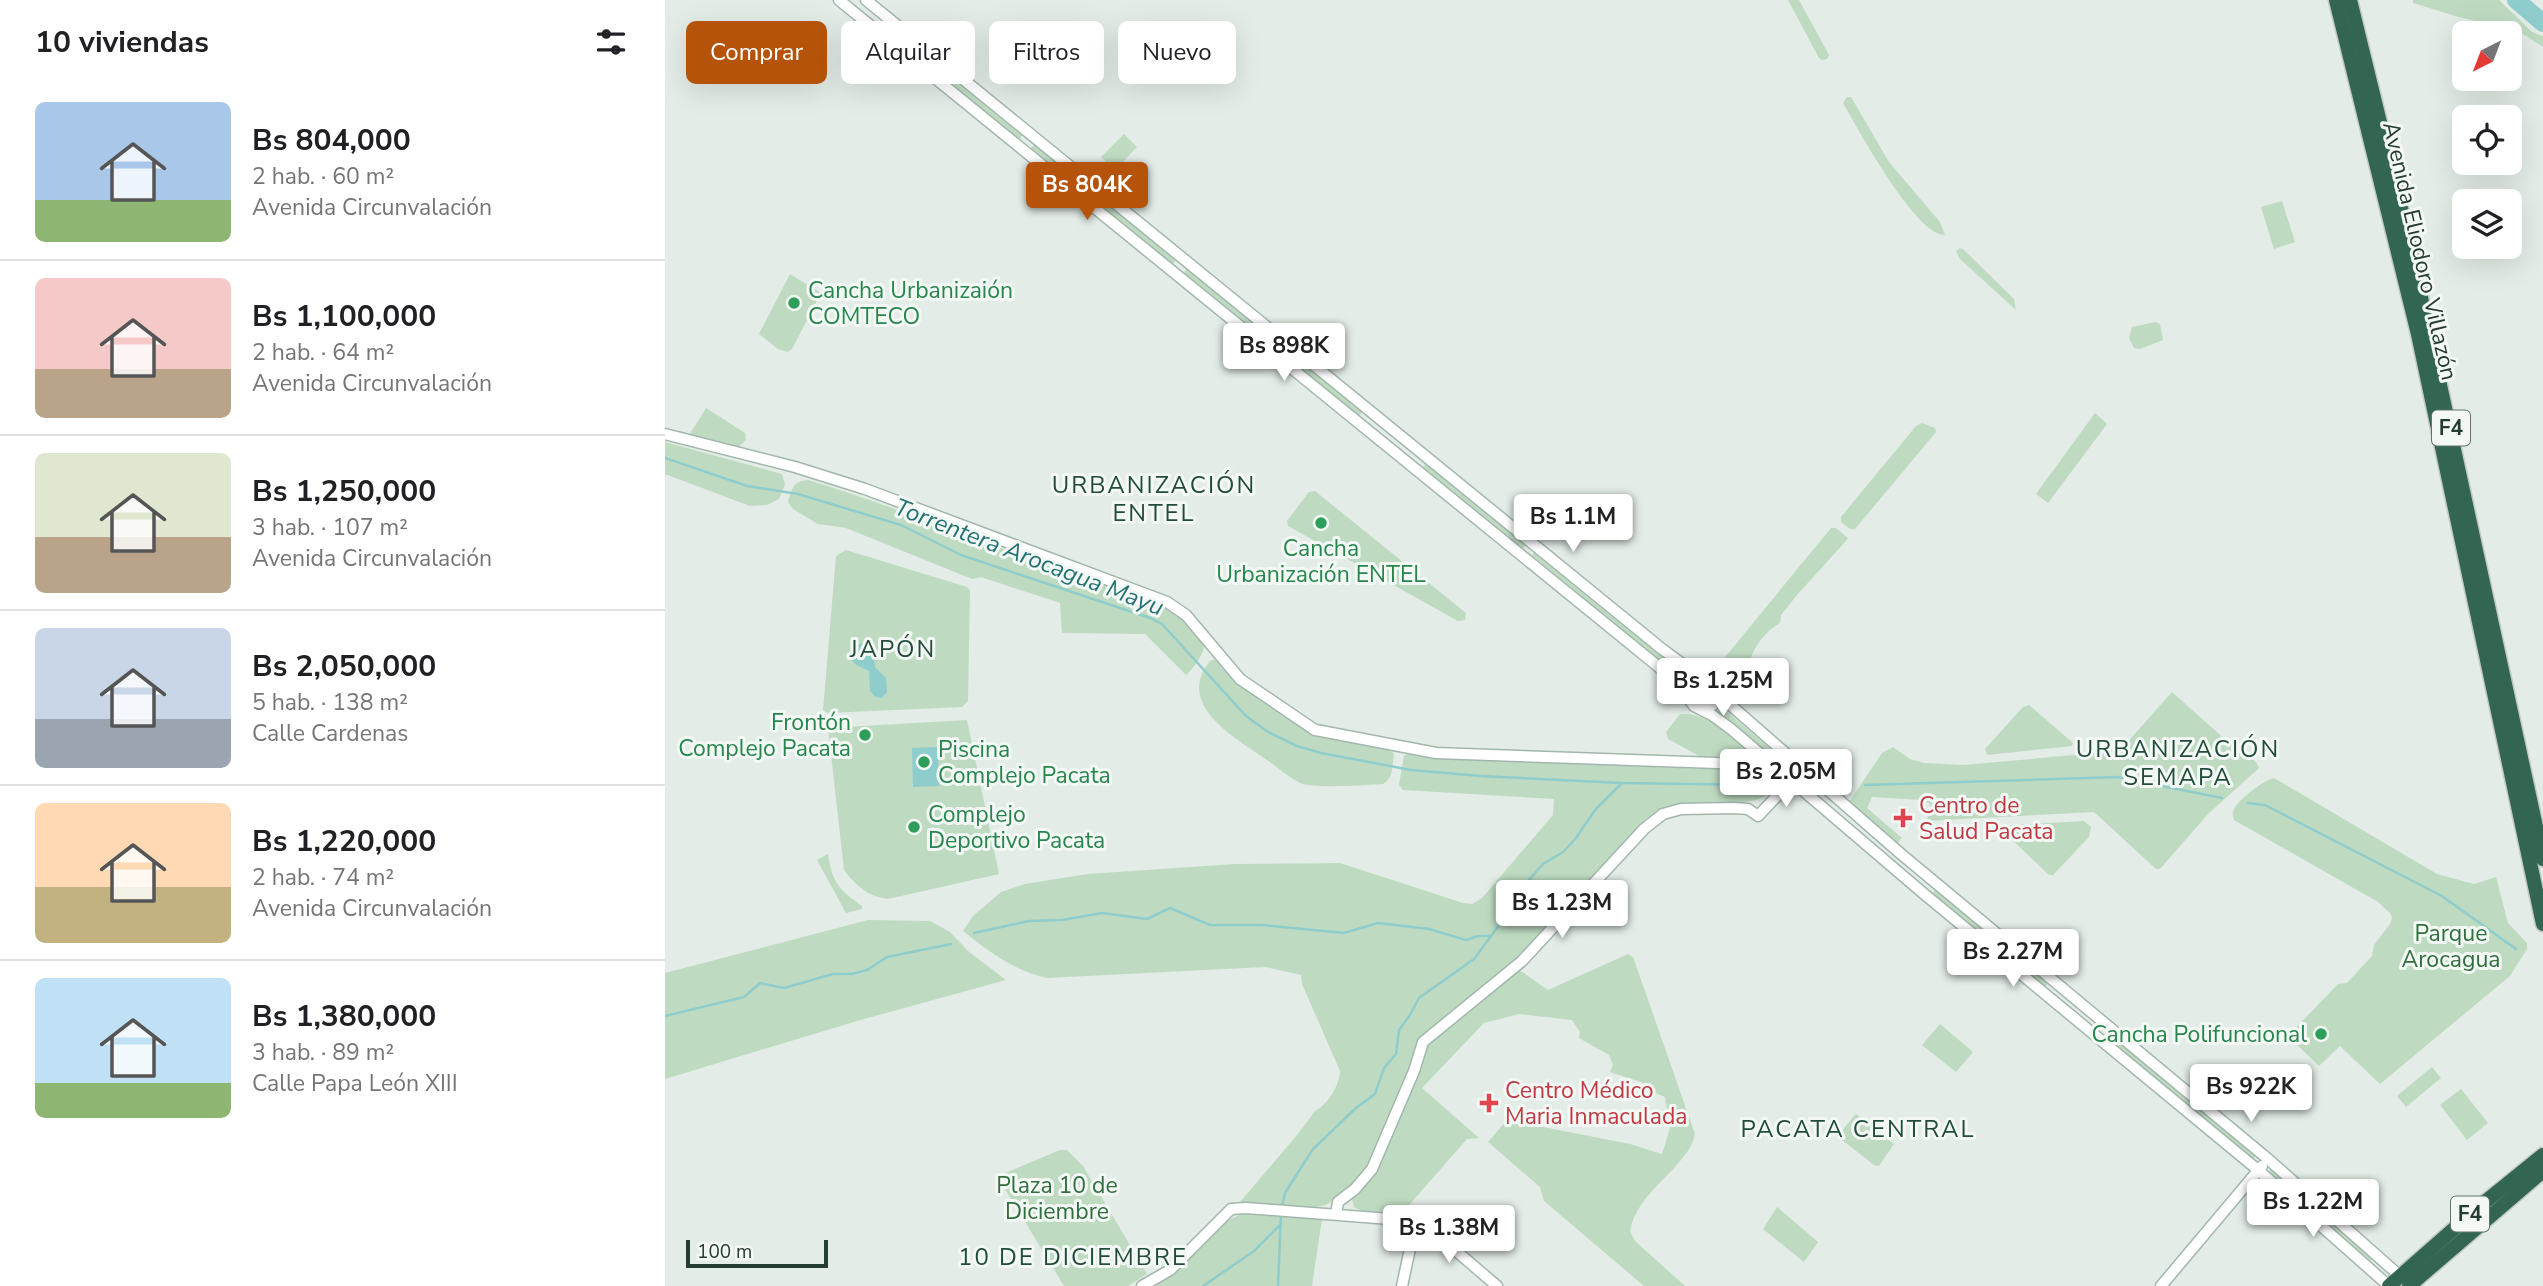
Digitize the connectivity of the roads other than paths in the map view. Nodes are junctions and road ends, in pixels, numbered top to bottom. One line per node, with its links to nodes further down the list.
1 (839, 0): 8 (main road)
2 (866, 0): 6 (main road)
3 (2336, 0): 14 (highway, Avenida Eliodoro Villazón / F4)
4 (2350, 0): 13 (highway, Avenida Eliodoro Villazón / F4)
5 (665, 434): 10 (main road)
6 (1703, 679): 7 (main road); 8 (main road)
7 (1719, 695): 9 (main road); 11 (main road)
8 (1688, 696): 9 (main road)
9 (1703, 709): 10 (main road)
10 (1773, 765): 12 (main road)
11 (1802, 769): 12 (main road); 16 (main road)
12 (1792, 781): 17 (main road); 19 (main road)
13 (2543, 859)
14 (2543, 924)
15 (2543, 1155): 21 (highway, F4)
16 (2268, 1159): 17 (main road); 21 (main road)
17 (2258, 1170): 21 (main road); 25 (main road)
18 (2543, 1171): 21 (highway, F4)
19 (1336, 1214): 20 (main road); 22 (main road)
20 (1416, 1221): 23 (main road); 24 (main road)
21 (2399, 1284)
22 (1142, 1286)
23 (1402, 1286)
24 (1497, 1286)
25 (2161, 1286)

